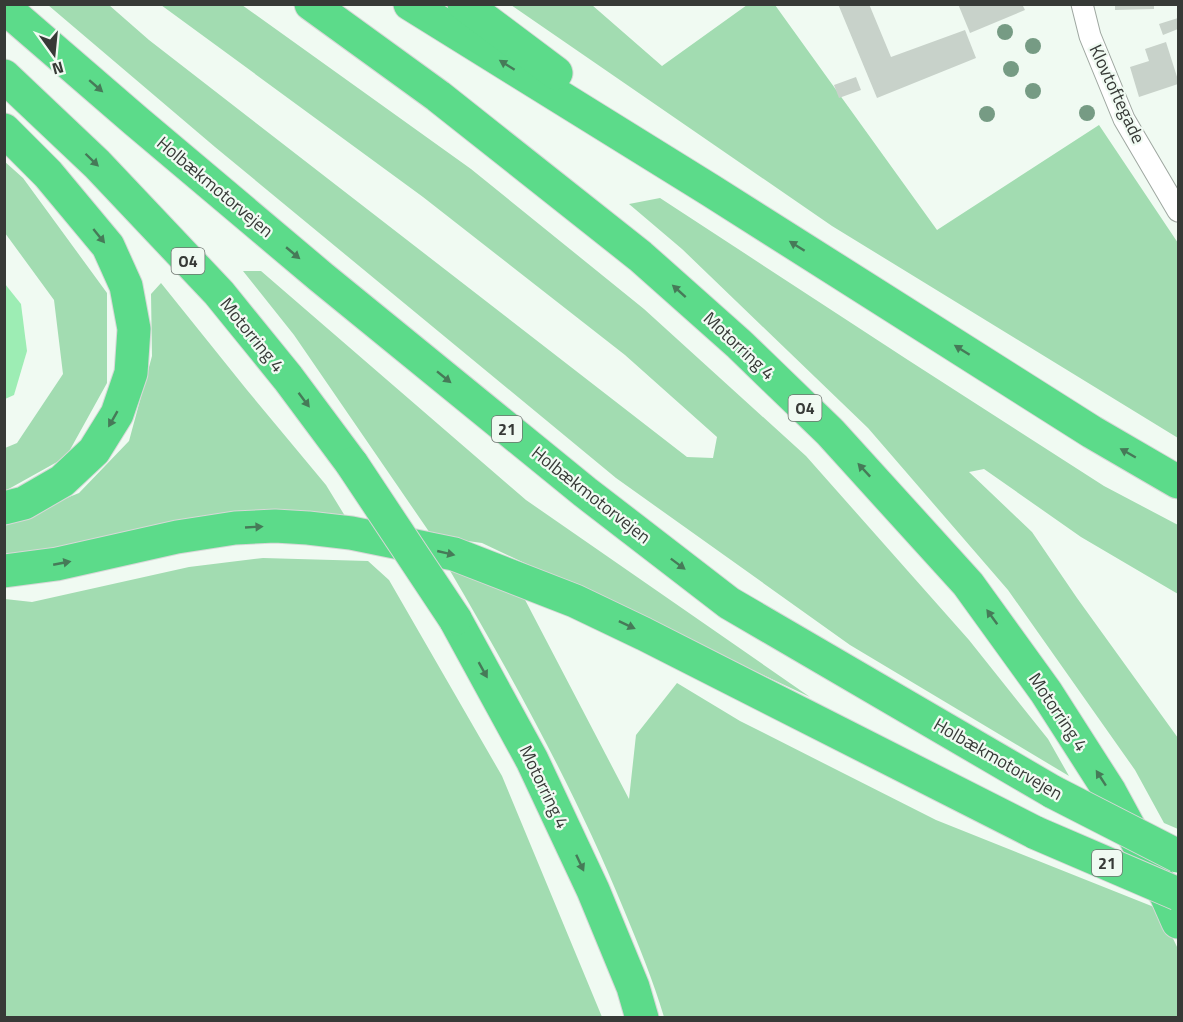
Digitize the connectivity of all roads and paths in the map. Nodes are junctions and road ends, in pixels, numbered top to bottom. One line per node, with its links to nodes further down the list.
1 (311, 4): 15 (highway, Motorring 4 / O4, one-way to 1)
2 (410, 4): 8 (highway, one-way to 2)
3 (464, 4): 8 (highway)
4 (1082, 4): 9 (street, Klovtoftegade)
5 (4, 7): 13 (highway, Holbækmotorvejen / 21, one-way to 13, bridge)
6 (4, 76): 16 (highway, Motorring 4 / O4, one-way to 16, bridge)
7 (4, 130): 11 (highway, one-way to 11)
8 (710, 190): 10 (highway, one-way to 8)
9 (1179, 211)
10 (1179, 482)
11 (4, 508)
12 (4, 572): 14 (highway, 21, one-way to 14, bridge)
13 (1179, 856)
14 (1179, 894)
15 (1179, 922)
16 (642, 1017)

